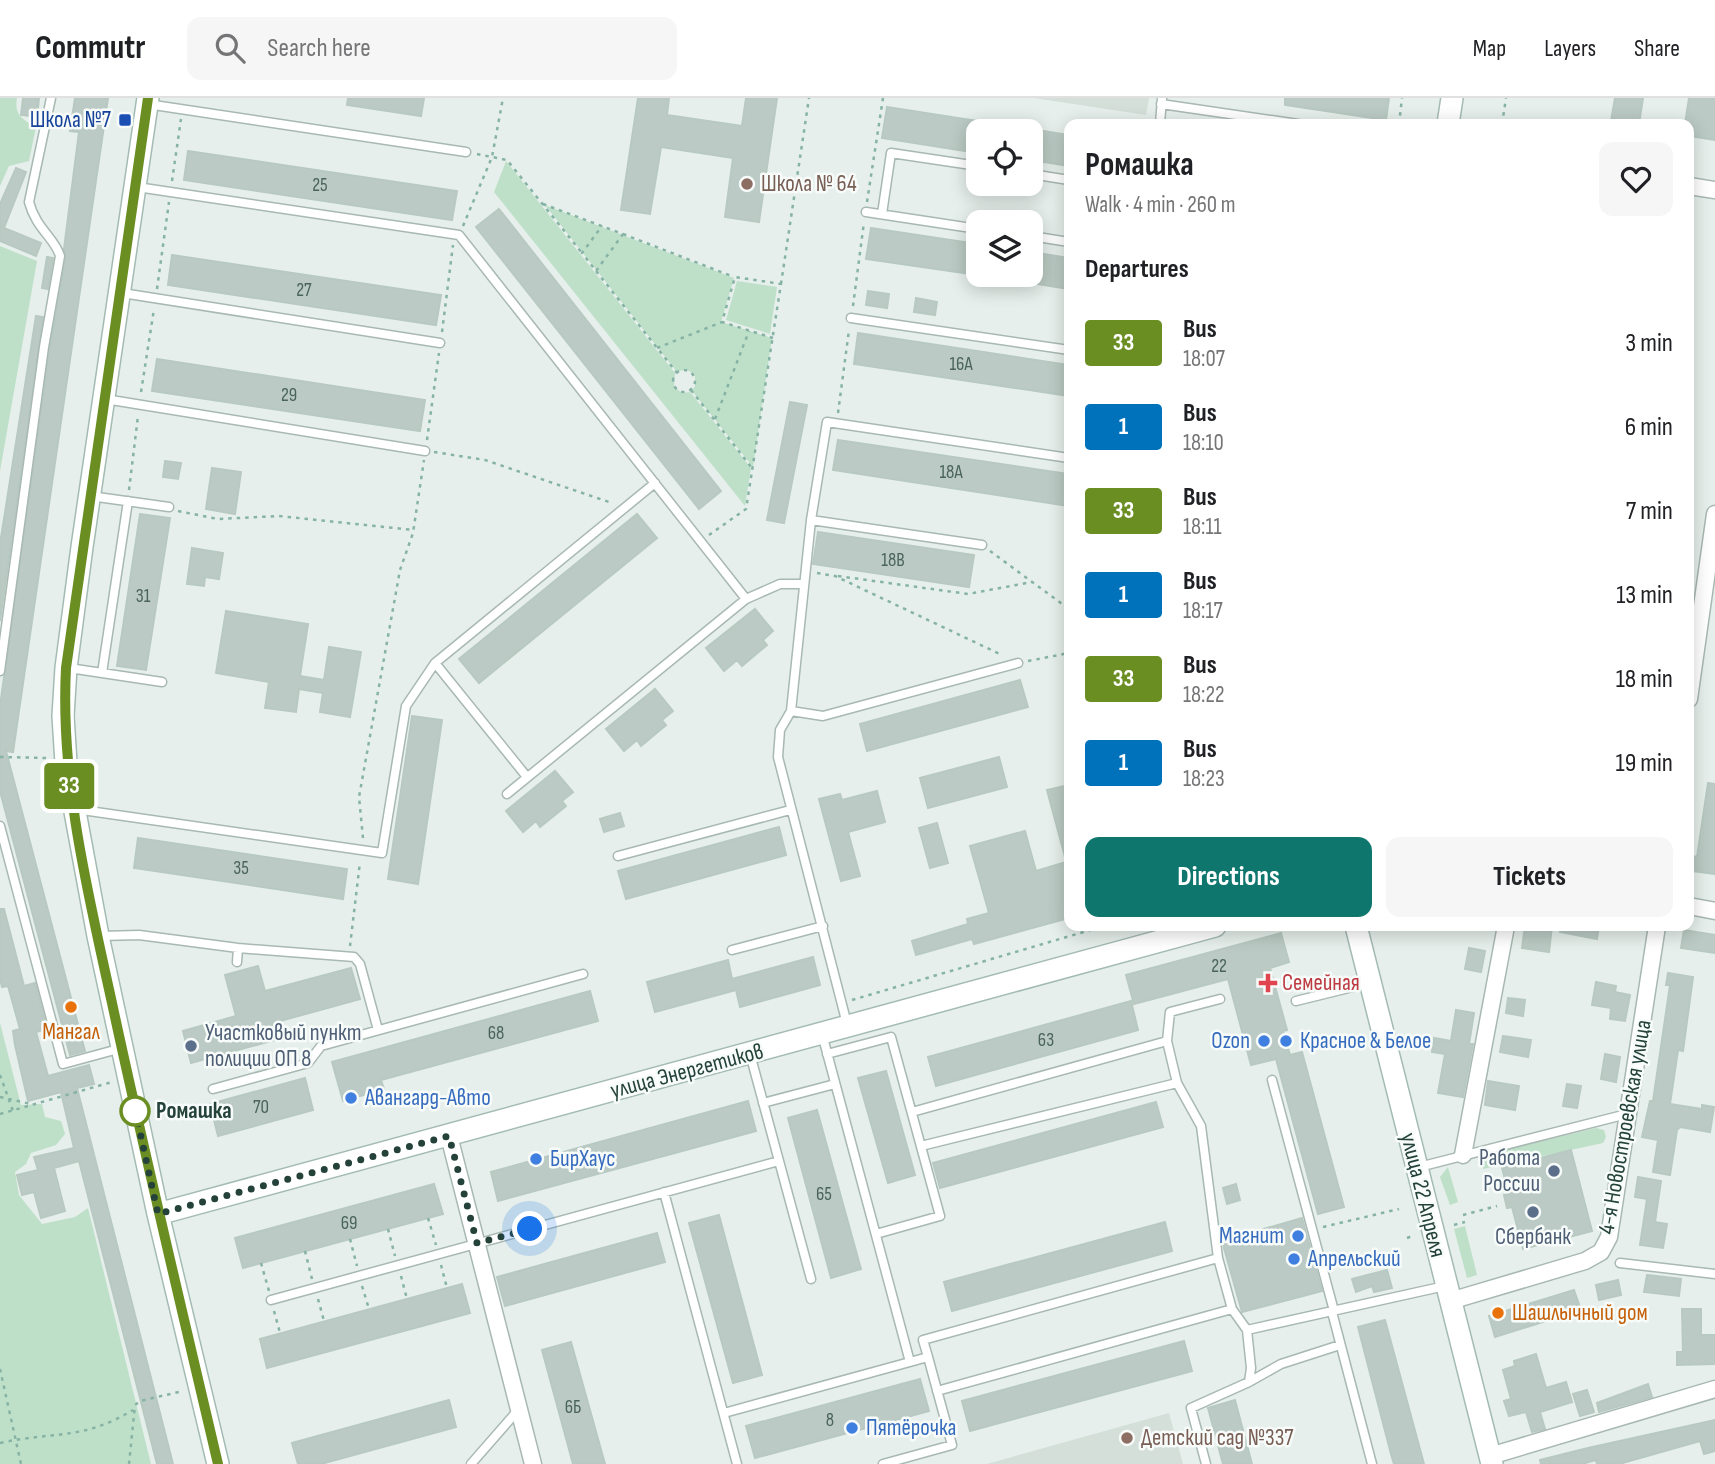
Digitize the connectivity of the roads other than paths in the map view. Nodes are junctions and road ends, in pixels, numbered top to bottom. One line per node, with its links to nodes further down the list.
1 (51, 98): 41 (lane)
2 (1452, 98): 7 (main road)
3 (147, 101): 8 (lane); 12 (main road)
4 (1162, 101): 5 (lane); 6 (lane)
5 (1160, 119)
6 (1268, 119)
7 (1449, 119)
8 (466, 152)
9 (966, 164): 16 (lane)
10 (1043, 176): 11 (lane)
11 (1064, 179)
12 (135, 187): 20 (main road); 27 (lane)
13 (1694, 187): 14 (street)
14 (1715, 190)
15 (866, 212): 16 (lane)
16 (882, 214): 17 (lane)
17 (966, 227)
18 (1043, 238): 19 (lane)
19 (1064, 241)
20 (120, 293): 22 (lane); 24 (main road)
21 (851, 318): 23 (lane)
22 (440, 343)
23 (1064, 350)
24 (104, 399): 25 (lane); 28 (main road)
25 (425, 451)
26 (1064, 457): 32 (lane)
27 (655, 483): 36 (lane); 37 (lane)
28 (90, 496): 29 (lane); 39 (main road)
29 (128, 501): 30 (lane); 42 (lane)
30 (169, 508)
31 (1715, 514): 34 (street)
32 (811, 520): 33 (lane); 35 (lane)
33 (982, 545)
34 (1712, 556): 40 (street)
35 (804, 584): 36 (lane); 44 (lane)
36 (746, 599): 45 (lane)
37 (435, 663): 45 (lane); 47 (lane)
38 (1017, 663): 44 (lane)
39 (66, 668): 42 (lane); 47 (main road)
40 (1694, 668)
41 (0, 671)
42 (102, 673): 43 (lane)
43 (162, 682)
44 (791, 711): 48 (lane)
45 (527, 777): 46 (lane)
46 (507, 794)
47 (73, 809): 58 (main road)
48 (790, 810): 50 (lane); 53 (lane)
49 (0, 826): 70 (lane)
50 (618, 856)
51 (1694, 907): 52 (street)
52 (1715, 911)
53 (823, 926): 60 (lane); 66 (lane)
54 (1197, 931): 66 (main road, улица Энергетиков)
55 (1357, 931): 63 (main road, улица 22 Апреля)
56 (1505, 931): 81 (street)
57 (1656, 931): 78 (street, 4-я Новостроевская улица)
58 (97, 936): 59 (lane); 70 (main road)
59 (238, 948): 61 (lane); 67 (lane)
60 (732, 950)
61 (237, 962)
62 (583, 974): 67 (lane)
63 (1369, 983): 65 (lane); 83 (main road, улица 22 Апреля)
64 (1220, 999): 68 (lane)
65 (1296, 1001)
66 (848, 1027): 69 (main road, улица Энергетиков)
67 (378, 1030): 75 (lane)
68 (1167, 1041): 73 (lane); 77 (lane)
69 (824, 1044): 71 (main road, улица Энергетиков); 74 (lane); 77 (lane)
70 (122, 1048): 85 (main road)
71 (750, 1054): 76 (lane); 79 (main road, улица Энергетиков)
72 (1272, 1080): 95 (lane)
73 (1177, 1083): 80 (lane); 88 (lane)
74 (835, 1084): 76 (lane); 86 (lane)
75 (213, 1089)
76 (763, 1103): 82 (lane)
77 (912, 1112): 80 (lane)
78 (1628, 1114): 81 (lane); 92 (street, 4-я Новостроевская улица)
79 (449, 1136): 85 (main road, улица Энергетиков); 87 (street)
80 (921, 1146): 86 (lane)
81 (1463, 1155): 83 (lane)
82 (779, 1161): 84 (lane); 91 (lane)
83 (1417, 1167): 92 (main road, улица 22 Апреля)
84 (664, 1192): 87 (lane); 104 (lane)
85 (158, 1214): 106 (main road)
86 (876, 1234): 99 (lane)
87 (477, 1243): 93 (lane); 103 (street)
88 (1218, 1258): 94 (lane); 98 (lane)
89 (1620, 1263): 90 (lane)
90 (1715, 1274)
91 (811, 1279)
92 (1448, 1293): 95 (lane); 105 (main road, улица 22 Апреля)
93 (271, 1300)
94 (1231, 1309): 96 (lane); 102 (lane)
95 (1333, 1312): 96 (lane); 97 (lane)
96 (1247, 1330): 100 (lane)
97 (1340, 1345): 100 (lane); 112 (lane)
98 (928, 1357): 99 (lane); 102 (lane)
99 (910, 1362): 104 (lane)
100 (1249, 1382): 111 (lane)
101 (1715, 1389): 105 (street)
102 (937, 1391): 110 (lane)
103 (519, 1409): 107 (lane); 108 (street)
104 (724, 1413): 109 (lane)
105 (1491, 1460)
106 (218, 1464)
107 (471, 1464)
108 (533, 1464)
109 (737, 1464)
110 (883, 1464)
111 (1206, 1464)
112 (1372, 1464)

